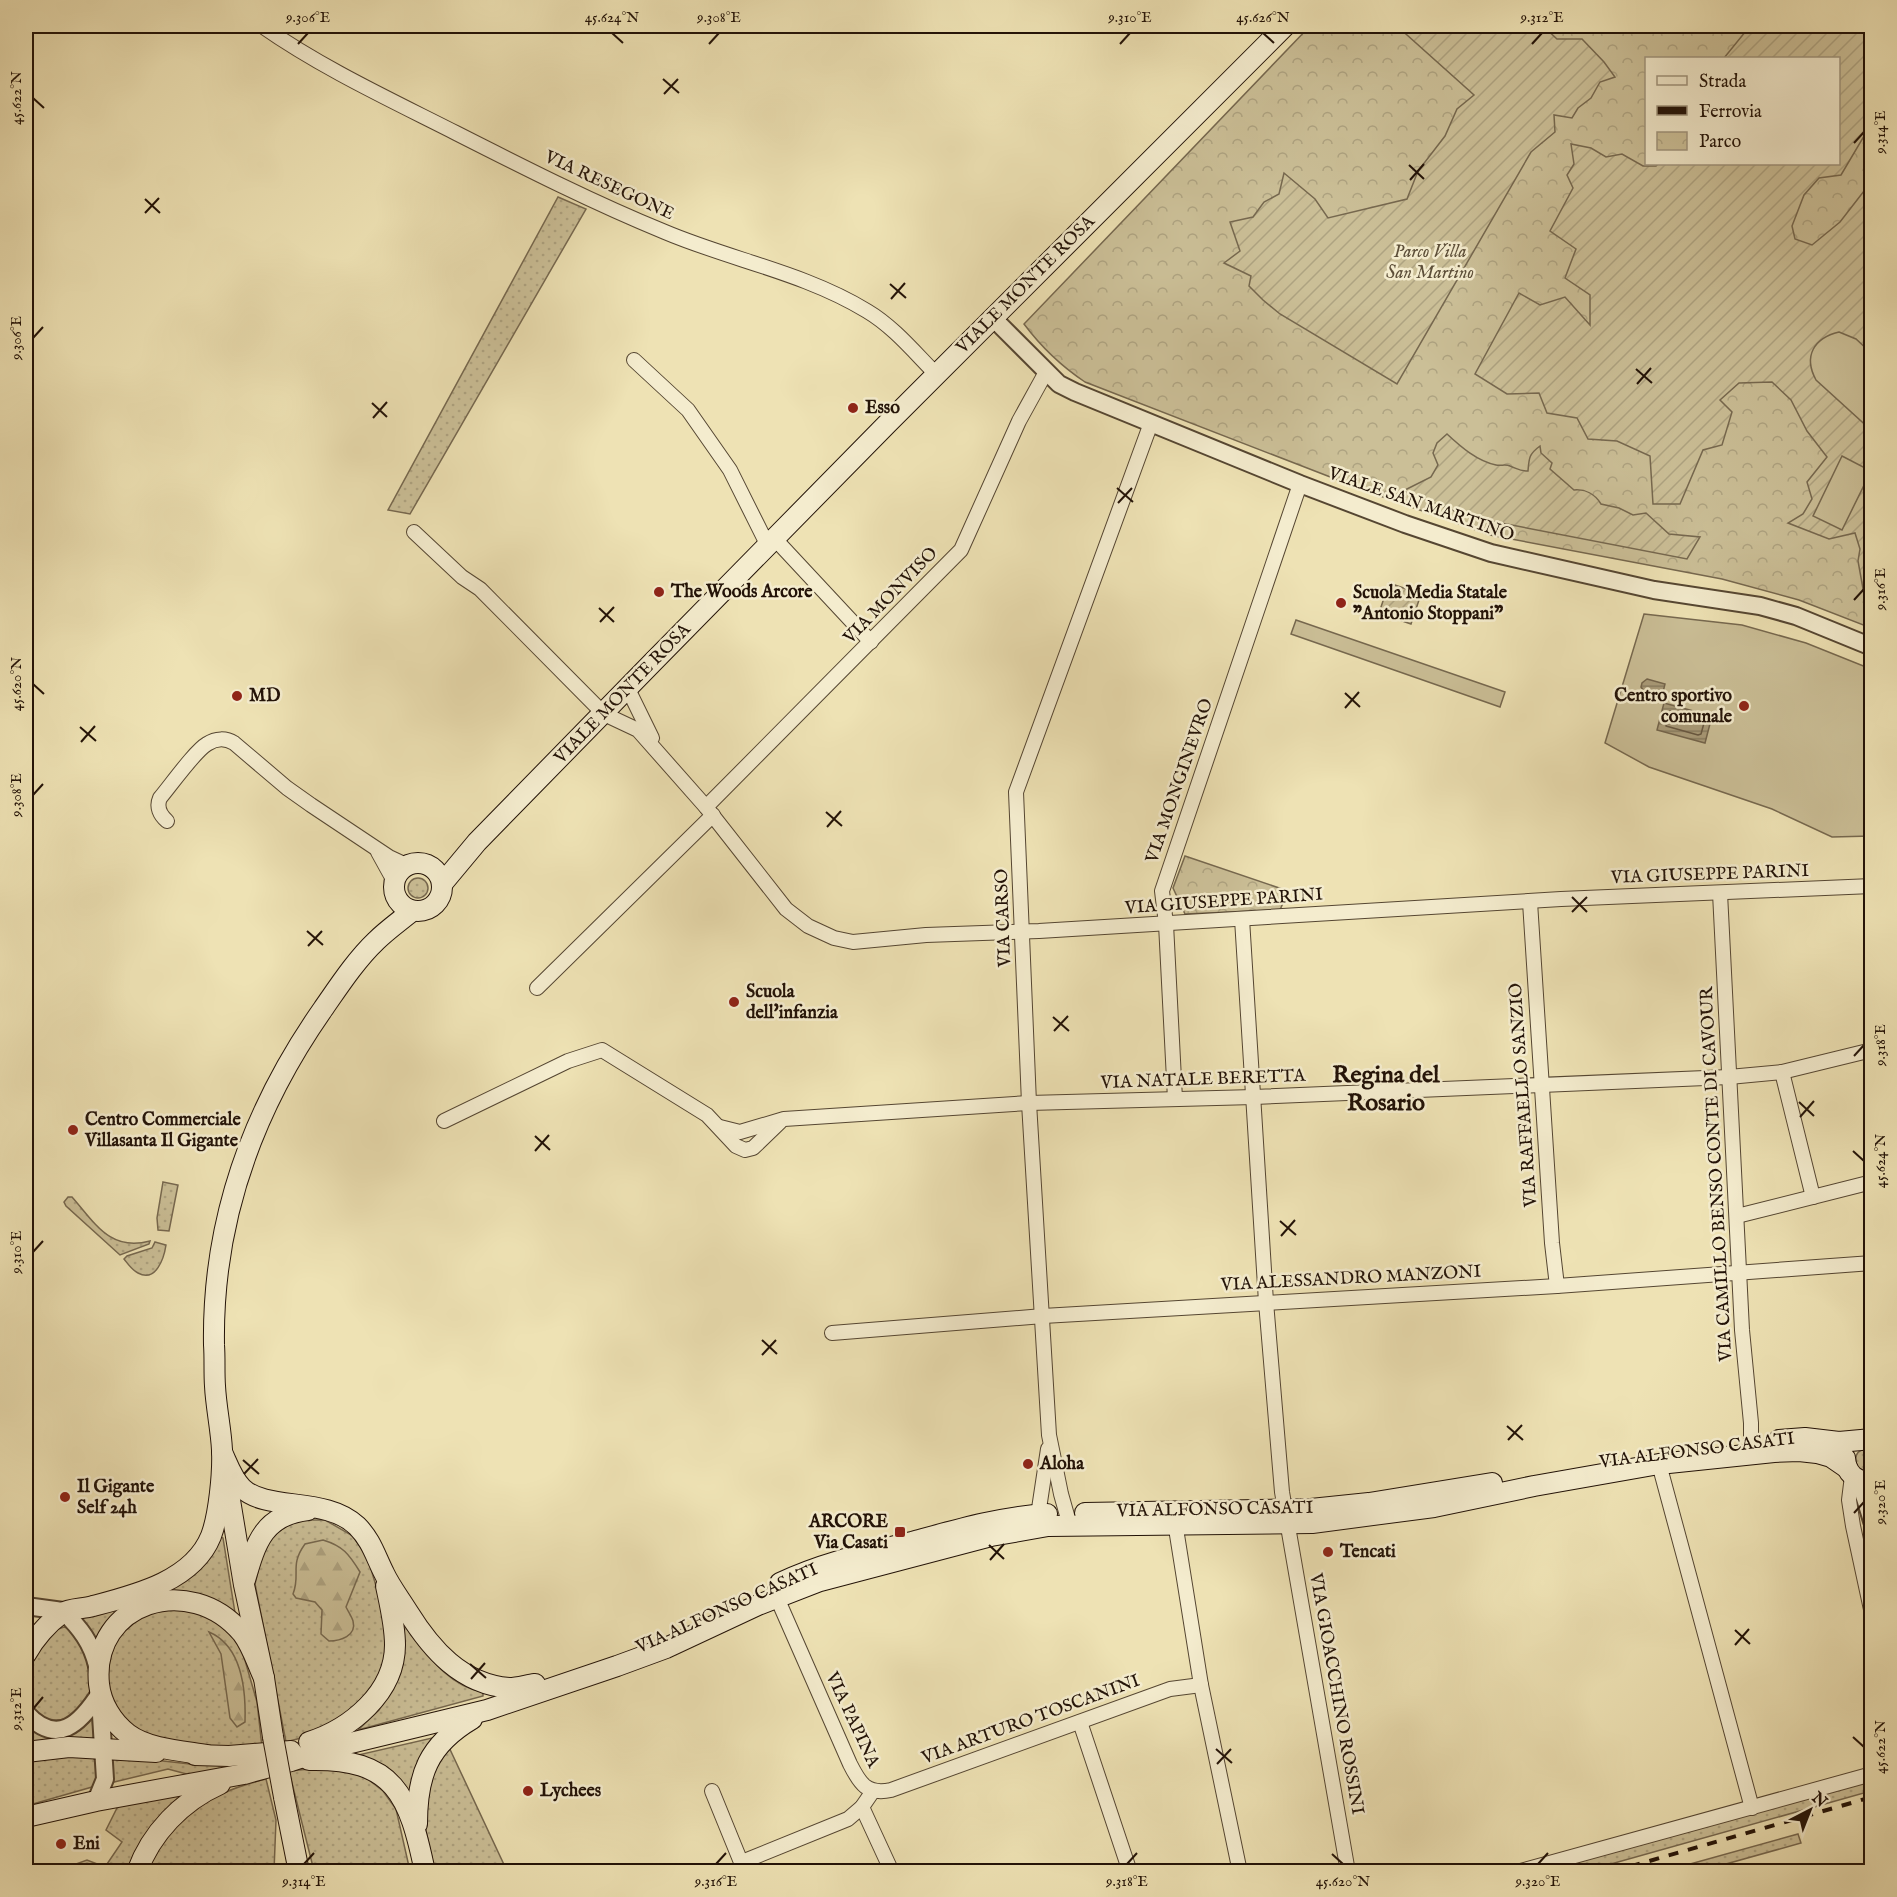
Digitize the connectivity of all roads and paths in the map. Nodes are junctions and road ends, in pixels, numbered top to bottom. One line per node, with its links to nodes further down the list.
1 (262, 26): 6 (street, VIA RESEGONE)
2 (1285, 26): 3 (main road, VIALE MONTE ROSA)
3 (994, 318): 5 (street, VIALE SAN MARTINO); 6 (main road, VIALE MONTE ROSA)
4 (634, 360): 10 (street)
5 (1046, 372): 7 (street, VIALE SAN MARTINO); 11 (street, VIA MONVISO)
6 (937, 375): 10 (main road, VIALE MONTE ROSA)
7 (1151, 423): 8 (street, VIALE SAN MARTINO); 29 (street, VIA CARSO)
8 (1300, 484): 12 (street, VIALE SAN MARTINO); 28 (street, VIA MONGINEVRO)
9 (414, 532): 14 (street)
10 (771, 543): 11 (street); 13 (main road, VIALE MONTE ROSA)
11 (871, 642): 16 (street, VIA MONVISO)
12 (1872, 646)
13 (628, 689): 14 (main road, VIALE MONTE ROSA); 15 (street, VIA GIUSEPPE PARINI)
14 (604, 714): 15 (street, VIA GIUSEPPE PARINI); 18 (main road, VIALE MONTE ROSA)
15 (662, 756): 16 (street, VIA GIUSEPPE PARINI)
16 (710, 811): 29 (street, VIA GIUSEPPE PARINI); 31 (street, VIA MONVISO)
17 (167, 821): 19 (street)
18 (477, 842): 20 (main road, VIALE MONTE ROSA); 21 (main road, VIALE MONTE ROSA)
19 (377, 850): 20 (street); 23 (street)
20 (418, 864): 21 (main road); 23 (main road, VIALE MONTE ROSA)
21 (442, 885): 26 (main road, VIALE MONTE ROSA)
22 (1872, 886): 24 (street, VIA GIUSEPPE PARINI)
23 (395, 890): 26 (main road); 30 (main road, VIALE MONTE ROSA)
24 (1720, 893): 25 (street, VIA GIUSEPPE PARINI); 34 (street, VIA CAMILLO BENSO CONTE DI CAVOUR)
25 (1530, 902): 27 (street, VIA GIUSEPPE PARINI); 35 (street, VIA RAFFAELLO SANZIO)
26 (412, 911): 30 (main road, VIALE MONTE ROSA)
27 (1242, 919): 28 (street, VIA GIUSEPPE PARINI); 36 (street, VIA GIOACCHINO ROSSINI)
28 (1166, 924): 29 (street, VIA GIUSEPPE PARINI); 37 (street, VIA MONGINEVRO)
29 (1022, 932): 38 (street, VIA CARSO)
30 (376, 941): 54 (main road, VIALE MONTE ROSA)
31 (537, 987)
32 (1872, 1050): 33 (street, VIA NATALE BERETTA)
33 (1782, 1072): 34 (street, VIA NATALE BERETTA); 43 (street)
34 (1729, 1077): 35 (street, VIA NATALE BERETTA); 44 (street, VIA CAMILLO BENSO CONTE DI CAVOUR)
35 (1541, 1085): 36 (street, VIA NATALE BERETTA); 47 (street, VIA RAFFAELLO SANZIO)
36 (1254, 1097): 37 (street, VIA NATALE BERETTA); 48 (street, VIA GIOACCHINO ROSSINI)
37 (1175, 1099): 38 (street, VIA NATALE BERETTA)
38 (1029, 1103): 39 (street, VIA NATALE BERETTA); 49 (street, VIA CARSO)
39 (784, 1119): 41 (street, VIA NATALE BERETTA); 41 (street)
40 (444, 1121): 41 (street)
41 (720, 1127)
42 (1872, 1182): 43 (street)
43 (1813, 1197): 44 (street)
44 (1737, 1216): 46 (street, VIA CAMILLO BENSO CONTE DI CAVOUR)
45 (1872, 1263): 46 (street, VIA ALESSANDRO MANZONI)
46 (1740, 1274): 47 (street, VIA ALESSANDRO MANZONI); 53 (street, VIA CAMILLO BENSO CONTE DI CAVOUR)
47 (1557, 1286): 48 (street, VIA ALESSANDRO MANZONI)
48 (1266, 1302): 49 (street, VIA ALESSANDRO MANZONI); 59 (street, VIA GIOACCHINO ROSSINI)
49 (1043, 1316): 50 (street, VIA ALESSANDRO MANZONI); 51 (street, VIA CARSO)
50 (832, 1333)
51 (1049, 1435): 61 (street, VIA CARSO); 62 (street, VIA CARSO)
52 (1865, 1439): 53 (main road, VIA ALFONSO CASATI); 56 (main road)
53 (1751, 1448): 55 (main road, VIA ALFONSO CASATI); 56 (main road, VIA ALFONSO CASATI); 59 (main road, VIA ALFONSO CASATI)
54 (222, 1452): 58 (main road); 65 (main road); 68 (main road)
55 (1659, 1464): 59 (main road, VIA ALFONSO CASATI); 89 (street)
56 (1849, 1472): 57 (main road, VIA ALFONSO CASATI); 63 (street); 69 (street)
57 (1872, 1481)
58 (324, 1509): 64 (main road); 65 (main road)
59 (1287, 1516): 60 (main road, VIA ALFONSO CASATI); 101 (street, VIA GIOACCHINO ROSSINI)
60 (1174, 1518): 61 (main road, VIA ALFONSO CASATI); 74 (street)
61 (1068, 1520): 62 (main road, VIA ALFONSO CASATI)
62 (1037, 1521): 66 (main road, VIA ALFONSO CASATI)
63 (1872, 1521)
64 (384, 1574): 72 (main road); 80 (main road)
65 (244, 1585): 73 (main road)
66 (774, 1592): 72 (main road, VIA ALFONSO CASATI); 86 (street, VIA PAPINA)
67 (26, 1606): 68 (street)
68 (63, 1611): 70 (main road); 71 (street)
69 (1872, 1614)
70 (26, 1654)
71 (97, 1666): 73 (main road); 75 (main road)
72 (597, 1673): 76 (main road, VIA ALFONSO CASATI)
73 (264, 1678): 80 (main road)
74 (1201, 1685): 78 (street, VIA ARTURO TOSCANINI); 100 (street)
75 (100, 1694): 77 (street); 79 (street); 82 (main road)
76 (487, 1710): 80 (main road, VIA ALFONSO CASATI); 91 (main road)
77 (26, 1713)
78 (1080, 1722): 86 (street, VIA ARTURO TOSCANINI); 99 (street)
79 (103, 1749): 81 (main road); 82 (main road); 87 (street)
80 (280, 1750): 82 (main road); 83 (main road); 91 (main road); 92 (main road, bridge)
81 (26, 1752)
82 (207, 1755)
83 (244, 1774): 87 (main road); 94 (main road)
84 (1872, 1774): 89 (street)
85 (712, 1791): 93 (street, VIA PAPINA)
86 (873, 1791): 88 (street, VIA PAPINA)
87 (96, 1801): 90 (main road)
88 (862, 1807): 93 (street, VIA PAPINA); 98 (street)
89 (1752, 1808): 102 (street)
90 (26, 1817)
91 (417, 1833): 97 (main road)
92 (292, 1837): 95 (main road); 96 (main road)
93 (743, 1867)
94 (138, 1872)
95 (286, 1872)
96 (299, 1872)
97 (425, 1872)
98 (892, 1872)
99 (1130, 1872)
100 (1240, 1872)
101 (1348, 1872)
102 (1517, 1872)

